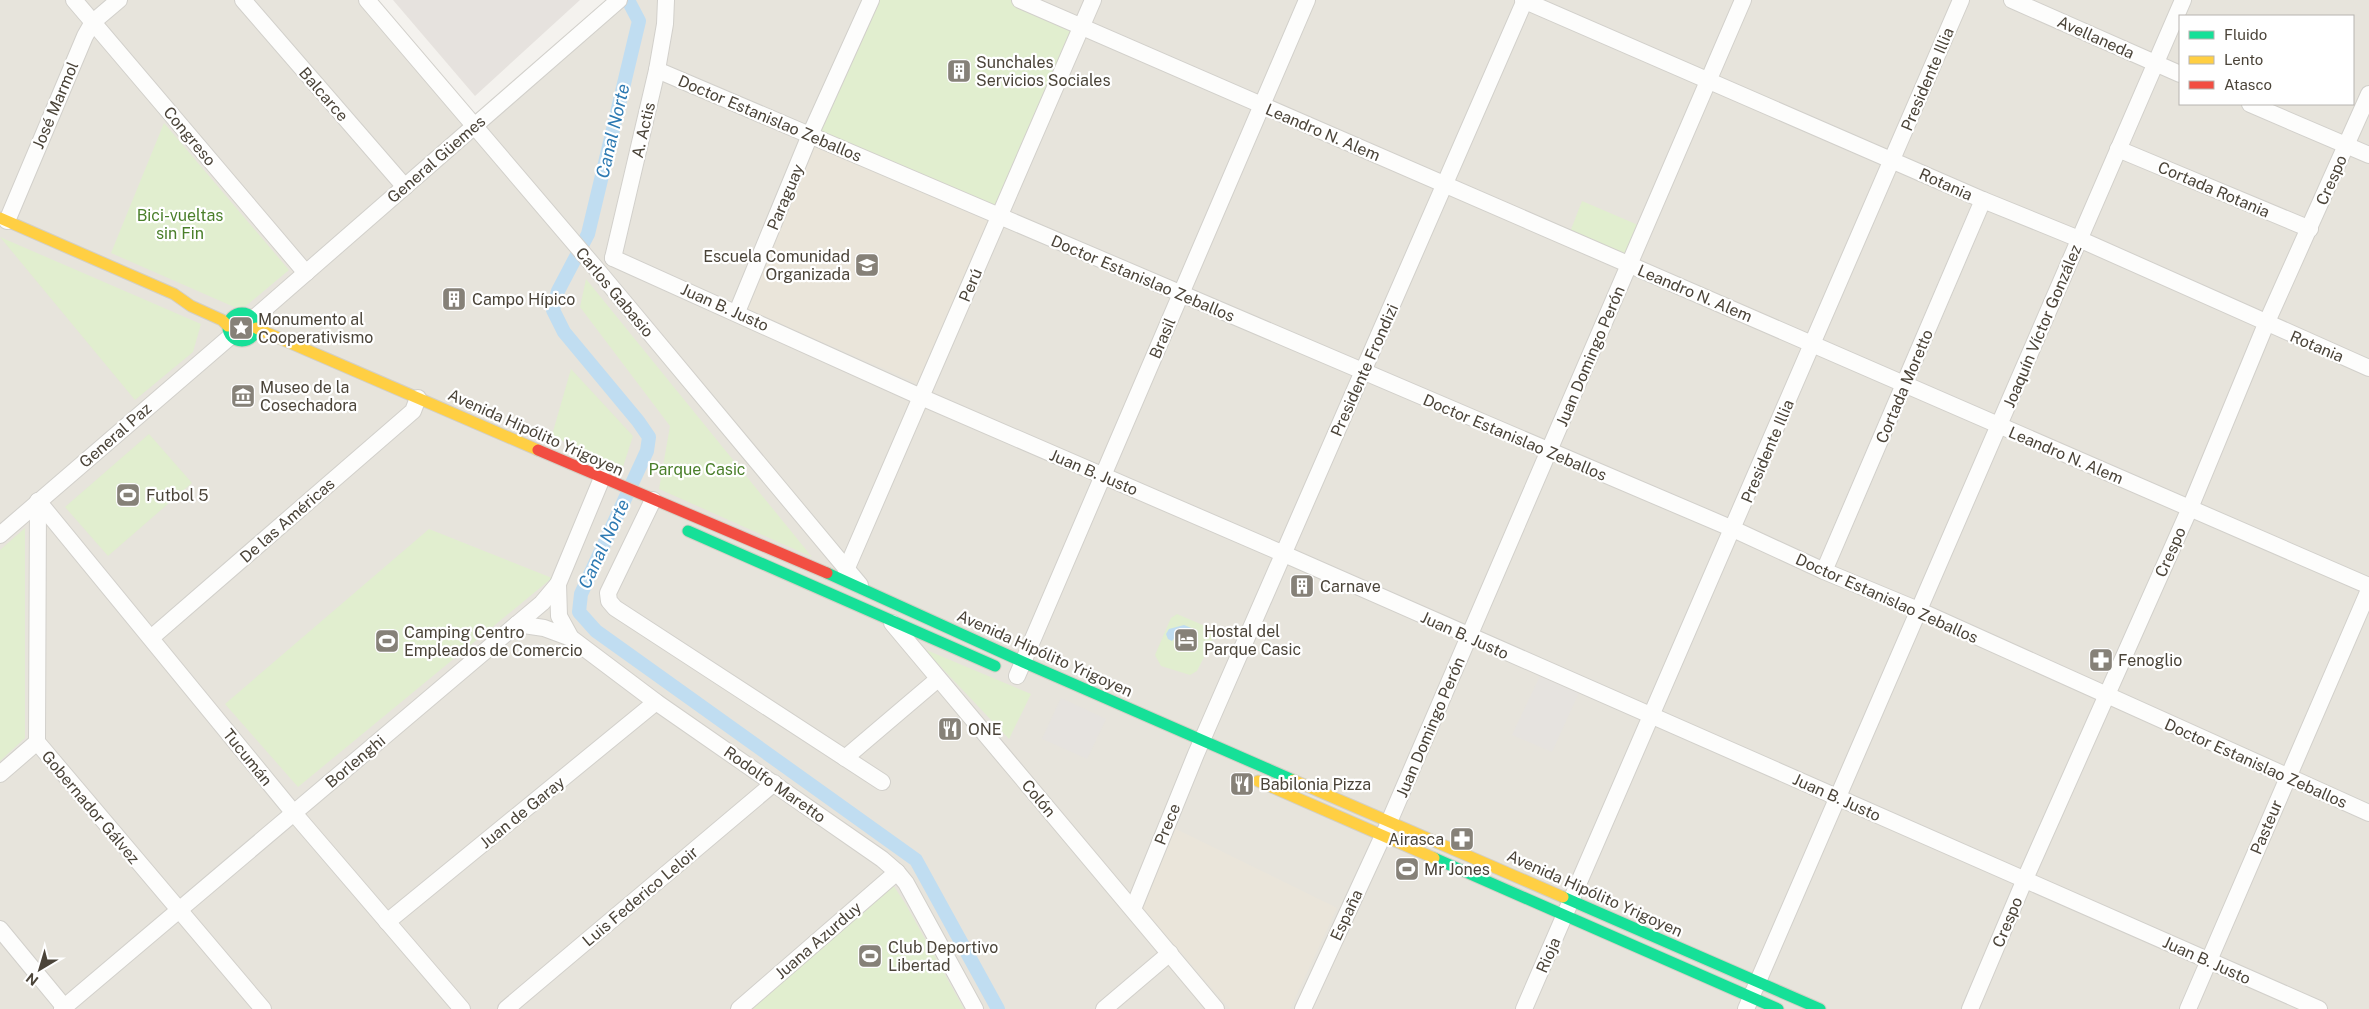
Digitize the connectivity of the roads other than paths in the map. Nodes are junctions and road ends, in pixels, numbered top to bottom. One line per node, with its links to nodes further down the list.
1 (74, 0): 16 (street, Congreso)
2 (119, 0): 16 (street, José Marmol)
3 (244, 0): 32 (street, Balcarce)
4 (367, 0): 25 (street, Carlos Gabasio)
5 (666, 0): 19 (street, A. Actis)
6 (871, 0): 26 (street, Paraguay)
7 (1020, 0): 17 (street, Leandro N. Alem)
8 (1093, 0): 17 (street, Perú)
9 (1307, 0): 23 (street, Brasil)
10 (1525, 0): 21 (street, Rotania); 31 (street, Presidente Frondizi)
11 (1743, 0): 21 (street, Juan Domingo Perón)
12 (1961, 0): 30 (street, Presidente Illia)
13 (2012, 0): 18 (street, Avellaneda)
14 (2183, 0): 18 (street, Joaquín Víctor González)
15 (614, 5): 25 (street, General Güemes)
16 (93, 22): 35 (street, José Marmol); 41 (street, Congreso)
17 (1082, 27): 23 (street, Leandro N. Alem); 34 (street, Perú)
18 (2156, 63): 20 (street, Avellaneda); 28 (street, Joaquín Víctor González)
19 (657, 70): 26 (street, Doctor Estanislao Zeballos); 38 (street, A. Actis)
20 (2179, 74)
21 (1708, 81): 30 (street, Rotania); 39 (street, Juan Domingo Perón)
22 (2369, 94): 27 (street, Crespo)
23 (1262, 105): 31 (street, Leandro N. Alem); 43 (street, Brasil)
24 (2252, 105): 27 (street)
25 (474, 126): 32 (street, General Güemes); 40 (street, Carlos Gabasio)
26 (810, 135): 34 (street, Doctor Estanislao Zeballos); 44 (street, Paraguay)
27 (2346, 145): 29 (street); 36 (street, Crespo)
28 (2118, 149): 36 (street, Cortada Rotania); 37 (street, Joaquín Víctor González)
29 (2369, 155)
30 (1892, 161): 33 (street, Rotania); 49 (street, Presidente Illia)
31 (1445, 184): 39 (street, Leandro N. Alem); 51 (street, Presidente Frondizi)
32 (405, 187): 41 (street, General Güemes)
33 (1983, 200): 37 (street, Rotania); 52 (street, Cortada Moretto)
34 (999, 216): 43 (street, Doctor Estanislao Zeballos); 53 (street, Perú)
35 (3, 219): 42 (street, Avenida Hipólito Yrigoyen)
36 (2310, 229): 47 (street, Crespo)
37 (2079, 239): 47 (street, Rotania); 55 (street, Joaquín Víctor González)
38 (613, 258): 40 (street); 44 (street, Juan B. Justo)
39 (1629, 265): 49 (street, Leandro N. Alem); 56 (street, Juan Domingo Perón)
40 (596, 268): 66 (street, Carlos Gabasio)
41 (306, 273): 46 (street, General Güemes)
42 (174, 294): 45 (street, Avenida Hipólito Yrigoyen); 48 (street, Avenida Hipólito Yrigoyen)
43 (1181, 294): 51 (street, Doctor Estanislao Zeballos); 57 (street, Brasil)
44 (736, 312): 53 (street, Juan B. Justo)
45 (238, 314): 46 (street, Avenida Hipólito Yrigoyen); 48 (street)
46 (255, 323): 48 (street, Avenida Hipólito Yrigoyen); 54 (street, Avenida Hipólito Yrigoyen)
47 (2266, 324): 50 (street, Rotania); 61 (street, Crespo)
48 (229, 331): 59 (street, General Paz)
49 (1812, 344): 52 (street, Leandro N. Alem); 63 (street, Presidente Illia)
50 (2369, 368)
51 (1363, 372): 56 (street, Doctor Estanislao Zeballos); 65 (street, Presidente Frondizi)
52 (1904, 384): 55 (street, Leandro N. Alem); 67 (street, Cortada Moretto)
53 (921, 397): 57 (street, Juan B. Justo); 66 (street, Perú)
54 (414, 408): 58 (street, Avenida Hipólito Yrigoyen); 76 (street, De las Américas)
55 (1999, 426): 61 (street, Leandro N. Alem); 72 (street, Joaquín Víctor González)
56 (1549, 450): 63 (street, Doctor Estanislao Zeballos); 75 (street, Juan Domingo Perón)
57 (1103, 476): 65 (street, Juan B. Justo); 78 (street, Brasil)
58 (601, 487): 60 (street, Avenida Hipólito Yrigoyen); 68 (street, Borlenghi)
59 (38, 501): 64 (street, General Paz); 76 (street, Tucumán); 83 (street, Gobernador Gálvez)
60 (646, 507): 70 (street, Avenida Hipólito Yrigoyen); 85 (street)
61 (2190, 508): 69 (street, Leandro N. Alem); 80 (street, Crespo)
62 (673, 525): 73 (street, Avenida Hipólito Yrigoyen)
63 (1733, 529): 67 (street, Doctor Estanislao Zeballos); 82 (street, Presidente Illia)
64 (0, 535)
65 (1284, 554): 75 (street, Juan B. Justo); 84 (street, Presidente Frondizi)
66 (846, 570): 70 (street, Carlos Gabasio)
67 (1824, 571): 72 (street, Doctor Estanislao Zeballos)
68 (558, 584): 74 (street, Borlenghi); 77 (street, Rodolfo Maretto)
69 (2369, 586)
70 (861, 587): 73 (street, Colón); 78 (street, Avenida Hipólito Yrigoyen)
71 (2369, 590): 88 (street, Pasteur)
72 (1918, 610): 80 (street, Doctor Estanislao Zeballos); 91 (street, Joaquín Víctor González)
73 (889, 618): 78 (street, Avenida Hipólito Yrigoyen); 79 (street, Colón)
74 (517, 624): 77 (street); 92 (street, Borlenghi)
75 (1469, 636): 82 (street, Juan B. Justo); 94 (street, Juan Domingo Perón)
76 (151, 638): 92 (street, Tucumán)
77 (571, 638): 81 (street, Rodolfo Maretto)
78 (1022, 672): 84 (street, Avenida Hipólito Yrigoyen)
79 (938, 679): 85 (street); 97 (street, Colón)
80 (2107, 696): 88 (street, Doctor Estanislao Zeballos); 96 (street, Crespo)
81 (656, 702): 90 (street, Rodolfo Maretto); 100 (street, Juan de Garay)
82 (1652, 715): 91 (street, Juan B. Justo); 98 (street, Presidente Illia)
83 (37, 742): 86 (street); 99 (street, Gobernador Gálvez)
84 (1198, 751): 94 (street, Avenida Hipólito Yrigoyen); 97 (street, Prece)
85 (845, 758): 89 (street)
86 (0, 774)
87 (1249, 778): 94 (street, Avenida Hipólito Yrigoyen)
88 (2288, 778): 93 (street, Doctor Estanislao Zeballos); 103 (street, Pasteur)
89 (882, 782)
90 (774, 783): 95 (street, Rodolfo Maretto); 109 (street, Luis Federico Leloir)
91 (1837, 797): 96 (street, Juan B. Justo); 104 (street, Joaquín Víctor González)
92 (293, 812): 99 (street, Borlenghi); 100 (street, Tucumán)
93 (2369, 813)
94 (1386, 829): 98 (street, Avenida Hipólito Yrigoyen); 98 (street, Avenida Hipólito Yrigoyen); 114 (street, España)
95 (897, 872): 110 (street, Juana Azurduy); 111 (street, Rodolfo Maretto)
96 (2025, 879): 103 (street, Juan B. Justo); 118 (street, Crespo)
97 (1132, 909): 102 (street, Colón)
98 (1569, 909): 104 (street, Avenida Hipólito Yrigoyen); 105 (street, Avenida Hipólito Yrigoyen); 115 (street, Rioja)
99 (179, 910): 106 (street, Borlenghi); 107 (street, Gobernador Gálvez)
100 (387, 922): 108 (street, Tucumán)
101 (0, 929): 106 (street)
102 (1170, 953): 112 (street); 113 (street, Colón)
103 (2209, 960): 119 (street, Pasteur); 120 (street, Juan B. Justo)
104 (1758, 982): 105 (street, Joaquín Víctor González); 117 (street, Avenida Hipólito Yrigoyen)
105 (1749, 1003): 116 (street, Avenida Hipólito Yrigoyen)
106 (64, 1008)
107 (263, 1009)
108 (462, 1009)
109 (506, 1009)
110 (739, 1009)
111 (975, 1009)
112 (1104, 1009)
113 (1216, 1009)
114 (1303, 1009)
115 (1524, 1009)
116 (1778, 1009)
117 (1820, 1009)
118 (1970, 1009)
119 (2188, 1009)
120 (2319, 1009)

